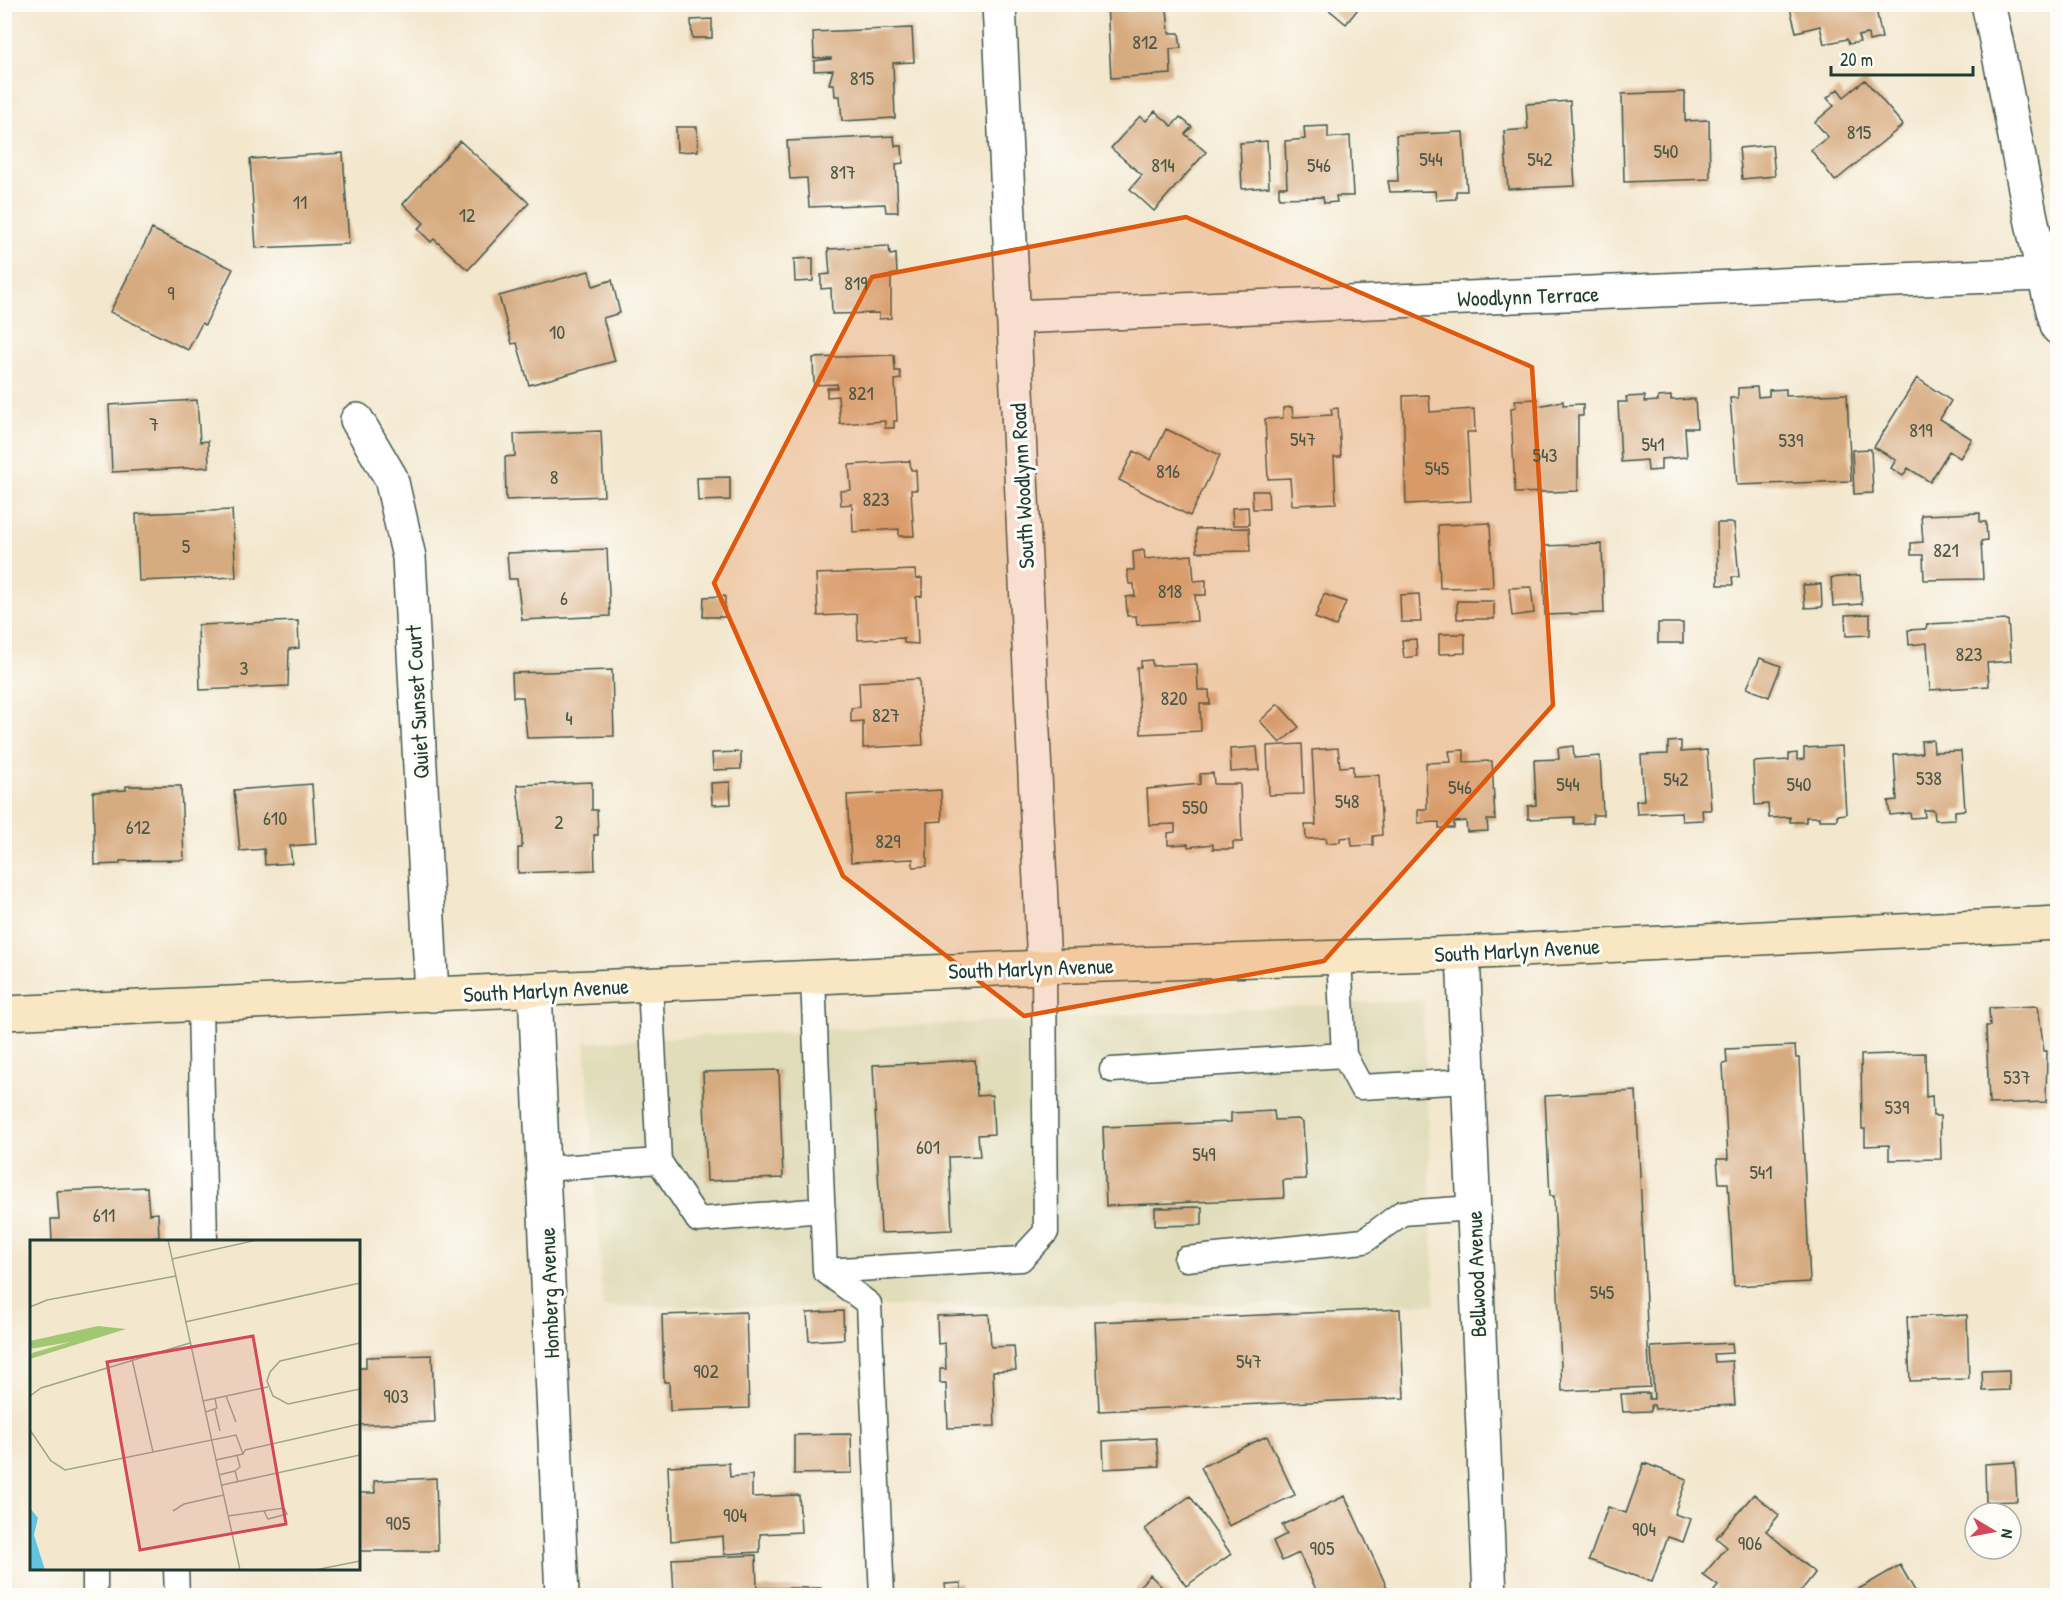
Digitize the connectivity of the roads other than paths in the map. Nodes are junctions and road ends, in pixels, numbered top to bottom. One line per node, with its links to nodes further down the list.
1 (999, 4): 4 (street, South Woodlynn Road)
2 (1988, 4): 3 (street)
3 (2042, 274): 4 (street, Woodlynn Terrace); 5 (street)
4 (1013, 318): 10 (street, South Woodlynn Road)
5 (2058, 328)
6 (357, 420): 14 (street, Quiet Sunset Court)
7 (2058, 922): 8 (street, South Marlyn Avenue)
8 (1463, 953): 9 (street, South Marlyn Avenue); 19 (street, Bellwood Avenue)
9 (1339, 957): 10 (street, South Marlyn Avenue); 17 (lane)
10 (1044, 967): 11 (street, South Marlyn Avenue); 26 (lane)
11 (813, 978): 12 (street, South Marlyn Avenue); 23 (lane)
12 (650, 985): 13 (street, South Marlyn Avenue); 20 (lane)
13 (535, 990): 14 (street, South Marlyn Avenue); 21 (street, Homberg Avenue)
14 (432, 995): 15 (street, South Marlyn Avenue)
15 (201, 1004): 16 (street, South Marlyn Avenue); 24 (lane)
16 (4, 1013)
17 (1344, 1055): 18 (lane); 19 (lane)
18 (1112, 1070)
19 (1468, 1081): 22 (street, Bellwood Avenue)
20 (659, 1161): 21 (lane); 23 (lane)
21 (543, 1169): 31 (street, Homberg Avenue)
22 (1473, 1208): 25 (lane); 33 (street, Bellwood Avenue)
23 (823, 1210): 26 (lane)
24 (205, 1240)
25 (1186, 1259)
26 (825, 1271): 32 (lane)
27 (95, 1570): 29 (lane)
28 (176, 1570): 30 (lane)
29 (95, 1596)
30 (177, 1596)
31 (562, 1596)
32 (882, 1596)
33 (1490, 1596)

